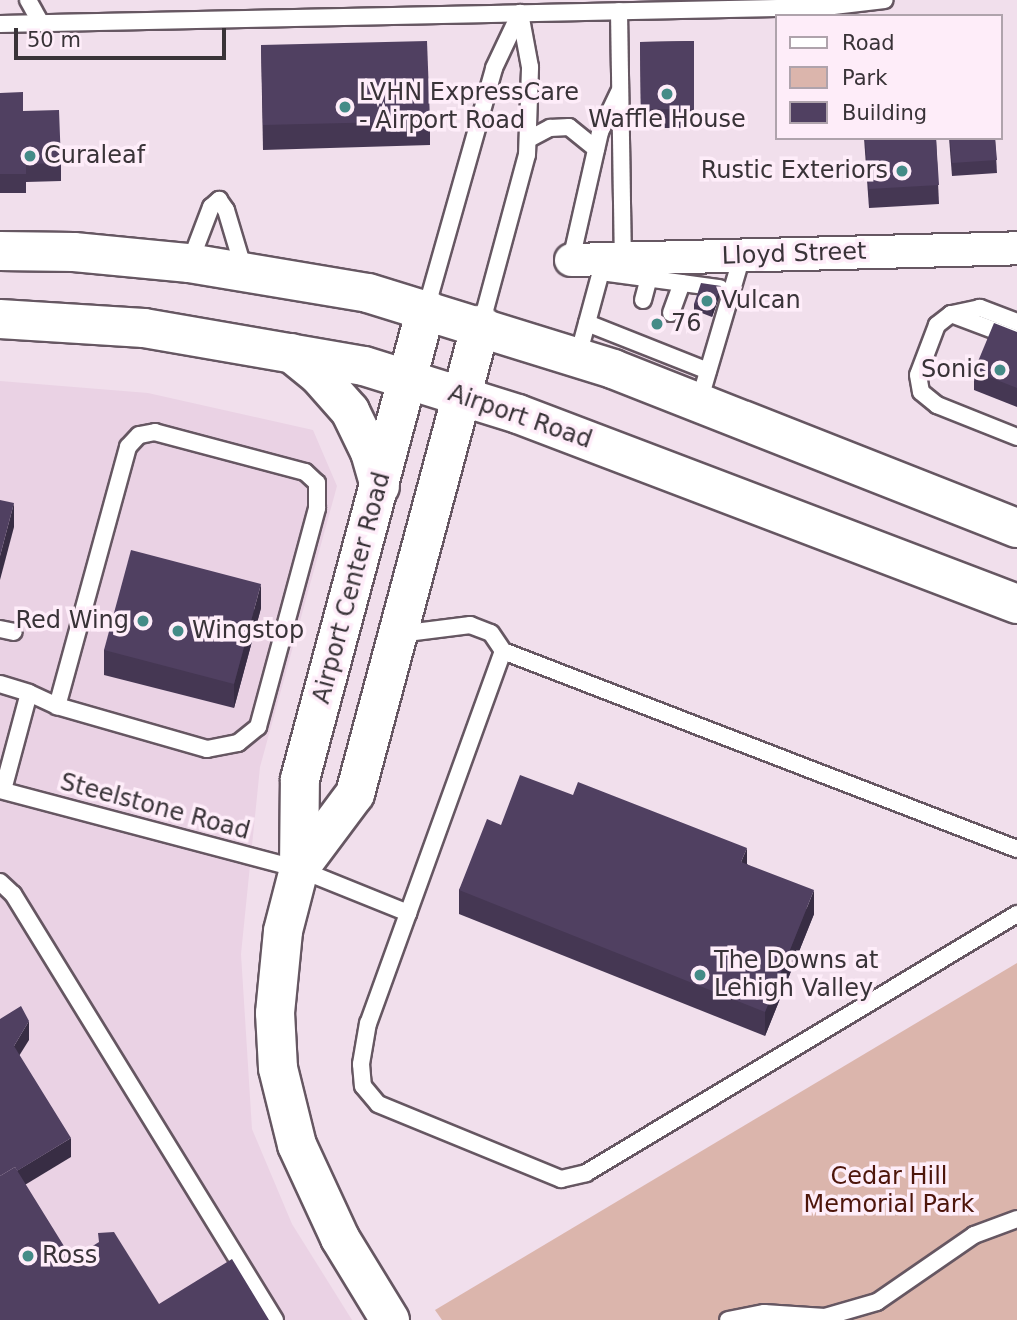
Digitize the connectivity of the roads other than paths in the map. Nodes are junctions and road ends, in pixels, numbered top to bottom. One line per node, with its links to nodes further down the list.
1 (28, 0): 6 (lane)
2 (885, 0): 4 (lane)
3 (568, 6): 4 (lane); 5 (lane)
4 (619, 11): 8 (lane)
5 (520, 13): 6 (lane); 9 (lane); 22 (lane)
6 (41, 23): 7 (lane)
7 (0, 24)
8 (619, 92): 10 (lane); 16 (lane)
9 (529, 139): 10 (lane); 27 (lane)
10 (596, 149): 14 (lane)
11 (1017, 248): 13 (street, Lloyd Street)
12 (0, 251): 15 (main road)
13 (742, 256): 16 (street, Lloyd Street); 20 (lane)
14 (571, 260): 16 (street, Lloyd Street)
15 (189, 263): 17 (main road); 17 (lane)
16 (609, 264): 18 (lane); 29 (lane)
17 (244, 270): 22 (main road)
18 (649, 278): 19 (lane); 21 (lane)
19 (682, 283): 20 (lane); 23 (lane)
20 (732, 289): 32 (lane)
21 (643, 299)
22 (426, 309): 27 (main road); 31 (main road, Airport Center Road)
23 (671, 313)
24 (951, 314): 26 (lane); 28 (lane); 34 (lane)
25 (0, 319): 30 (main road, Airport Road)
26 (1017, 321)
27 (481, 324): 29 (main road); 33 (main road, Airport Center Road)
28 (1017, 339)
29 (583, 340): 32 (main road); 32 (lane)
30 (286, 349): 31 (main road, Airport Road); 35 (main road)
31 (409, 380): 33 (main road, Airport Road); 35 (main road, Airport Center Road)
32 (704, 387): 36 (main road)
33 (463, 396): 37 (main road, Airport Road); 38 (main road, Airport Center Road)
34 (1017, 437)
35 (380, 487): 45 (main road, Airport Center Road)
36 (1017, 528)
37 (1017, 604)
38 (399, 634): 39 (lane); 45 (main road, Airport Center Road)
39 (503, 651): 44 (lane); 47 (lane)
40 (0, 684): 41 (lane)
41 (29, 693): 42 (lane); 43 (lane)
42 (57, 706): 42 (lane)
43 (2, 790): 45 (lane, Steelstone Road)
44 (1017, 849)
45 (299, 869): 47 (lane, Steelstone Road); 51 (main road, Airport Center Road)
46 (0, 882): 50 (lane)
47 (408, 913): 48 (lane)
48 (1017, 914)
49 (1017, 1219): 52 (lane)
50 (275, 1320)
51 (390, 1320)
52 (728, 1320)

